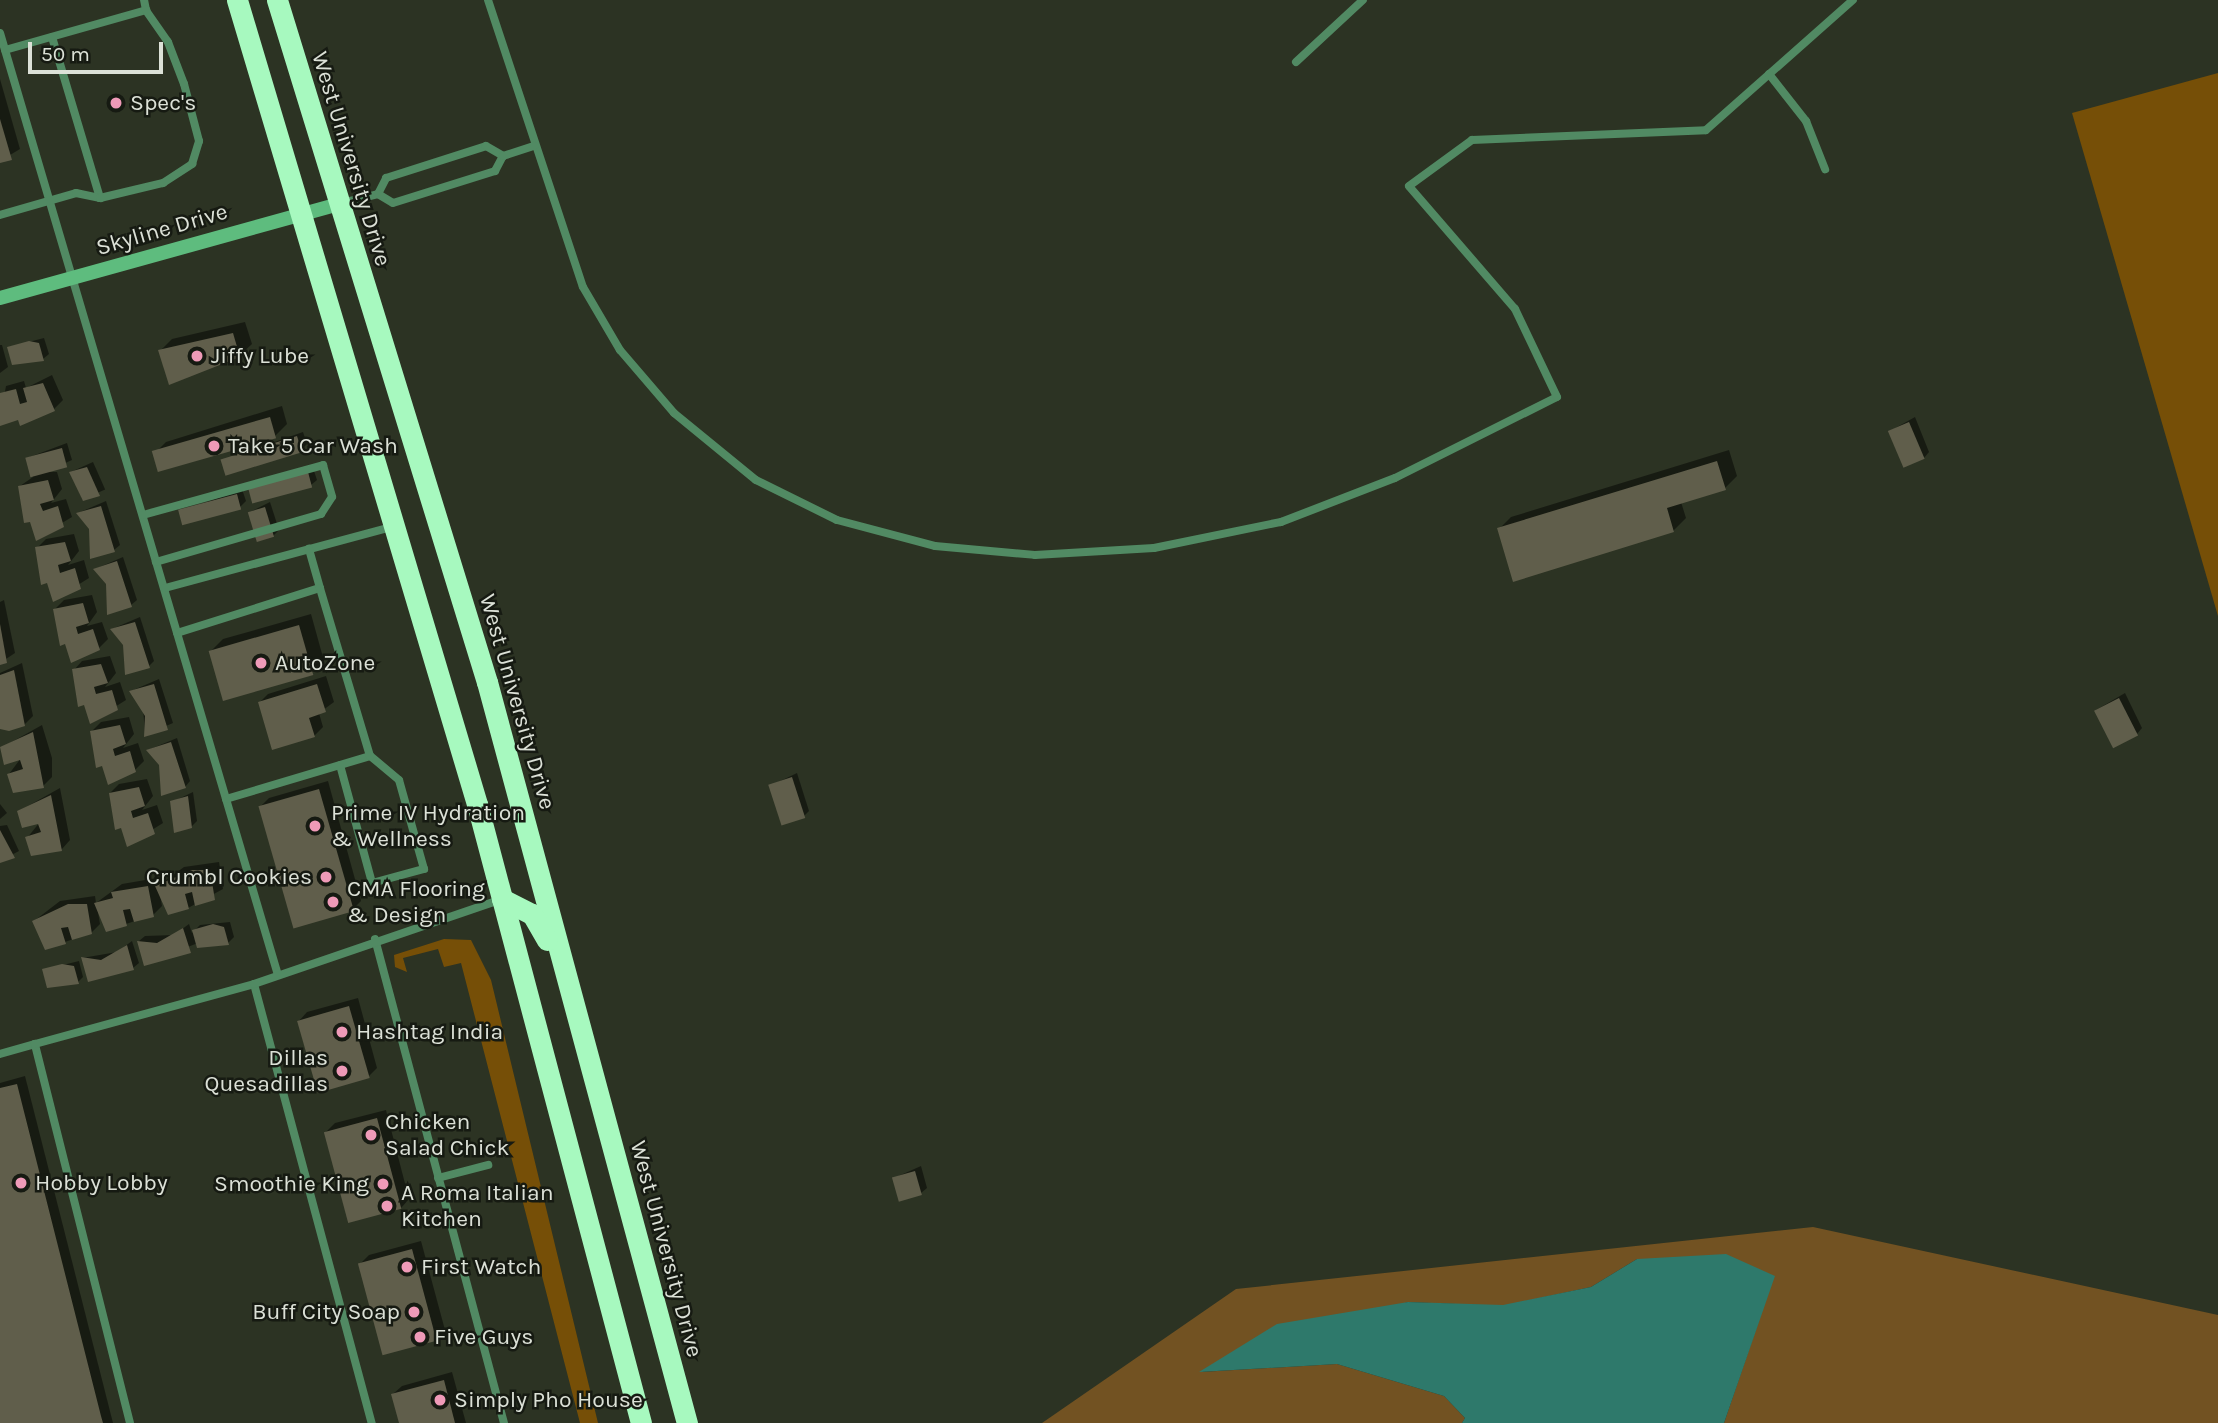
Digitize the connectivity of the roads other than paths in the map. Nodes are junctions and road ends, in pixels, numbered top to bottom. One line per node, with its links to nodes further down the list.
1 (144, 0): 7 (lane)
2 (237, 0): 21 (highway)
3 (277, 0): 19 (highway, West University Drive)
4 (488, 0): 13 (lane)
5 (1363, 0): 11 (lane)
6 (1853, 0): 12 (lane)
7 (146, 10): 9 (lane); 17 (lane)
8 (0, 33): 10 (lane)
9 (52, 37): 10 (lane); 17 (lane)
10 (5, 50): 18 (lane)
11 (1296, 62)
12 (1769, 74): 13 (lane); 15 (lane)
13 (534, 146): 14 (lane)
14 (503, 156): 16 (lane); 16 (lane)
15 (1825, 169)
16 (378, 194): 19 (lane)
17 (100, 198): 18 (lane)
18 (50, 199): 20 (lane); 22 (lane)
19 (336, 205): 21 (street, Skyline Drive); 34 (highway, West University Drive)
20 (0, 215)
21 (302, 215): 22 (street, Skyline Drive); 25 (highway)
22 (74, 279): 23 (street, Skyline Drive); 24 (lane)
23 (0, 298)
24 (143, 515): 27 (lane); 27 (lane)
25 (394, 526): 26 (lane); 35 (highway)
26 (309, 549): 28 (lane); 29 (lane)
27 (156, 562): 29 (lane)
28 (320, 588): 30 (lane); 31 (lane)
29 (164, 589): 30 (lane)
30 (177, 633): 33 (lane)
31 (370, 756): 32 (lane); 32 (lane)
32 (340, 765): 33 (lane)
33 (226, 799): 37 (lane)
34 (541, 887): 35 (highway); 41 (highway, West University Drive)
35 (502, 899): 36 (lane); 41 (highway); 48 (highway)
36 (375, 939): 37 (lane); 43 (lane)
37 (278, 975): 38 (lane)
38 (254, 984): 39 (lane); 44 (lane)
39 (35, 1044): 40 (lane); 45 (lane)
40 (0, 1054)
41 (613, 1156): 49 (highway, West University Drive)
42 (488, 1165): 43 (lane)
43 (438, 1178): 47 (lane)
44 (370, 1418): 46 (lane)
45 (130, 1423)
46 (379, 1423)
47 (503, 1423)
48 (640, 1423)
49 (687, 1423)

